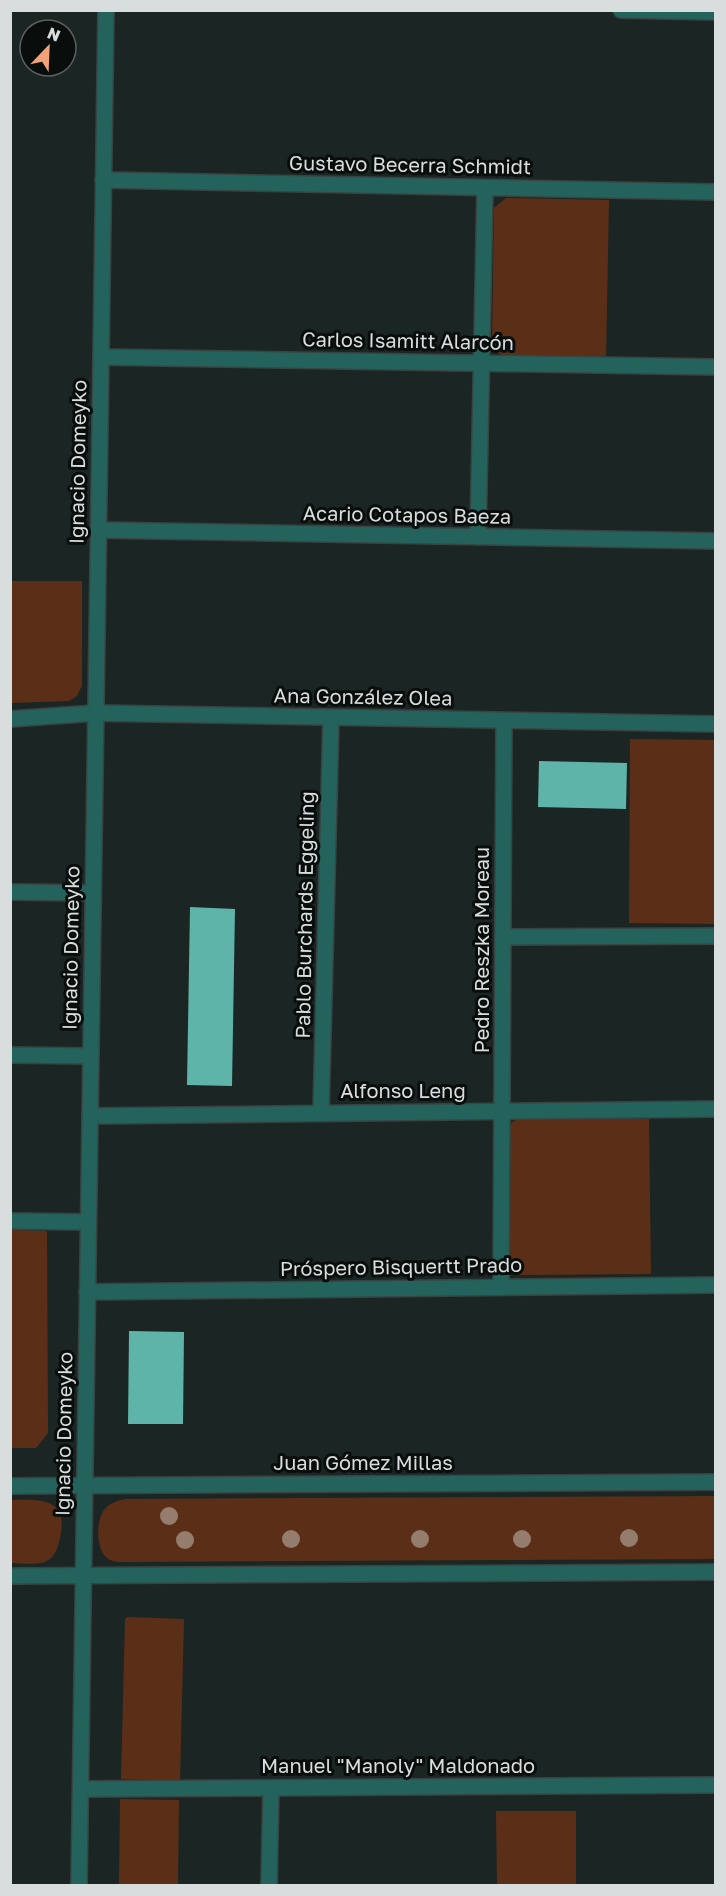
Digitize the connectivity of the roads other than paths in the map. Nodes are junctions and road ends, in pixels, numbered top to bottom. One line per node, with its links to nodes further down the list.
1 (106, 10): 4 (street, Ignacio Domeyko)
2 (621, 10): 3 (street)
3 (716, 12)
4 (103, 180): 5 (street, Gustavo Becerra Schmidt); 7 (street, Ignacio Domeyko)
5 (485, 188): 6 (street, Gustavo Becerra Schmidt); 8 (street)
6 (716, 192)
7 (101, 357): 8 (street, Carlos Isamitt Alarcón); 10 (street, Ignacio Domeyko)
8 (482, 363): 9 (street, Carlos Isamitt Alarcón); 11 (street)
9 (716, 367)
10 (98, 530): 11 (street, Acario Cotapos Baeza); 13 (street, Ignacio Domeyko)
11 (478, 537): 12 (street, Acario Cotapos Baeza)
12 (716, 541)
13 (96, 713): 14 (street, Ana González Olea); 15 (street, Ana González Olea); 19 (street, Ignacio Domeyko)
14 (331, 718): 16 (street, Ana González Olea); 26 (street, Pablo Burchards Eggeling)
15 (10, 719)
16 (504, 721): 17 (street, Ana González Olea); 21 (street, Pedro Reszka Moreau)
17 (716, 724)
18 (10, 892): 19 (street)
19 (93, 893): 23 (street, Ignacio Domeyko)
20 (716, 936): 21 (street)
21 (503, 937): 25 (street, Pedro Reszka Moreau)
22 (10, 1055): 23 (street)
23 (91, 1056): 27 (street, Ignacio Domeyko)
24 (716, 1109): 25 (street, Alfonso Leng)
25 (502, 1112): 26 (street, Alfonso Leng); 31 (street, Pedro Reszka Moreau)
26 (321, 1113): 27 (street, Alfonso Leng)
27 (90, 1116): 29 (street, Ignacio Domeyko)
28 (10, 1221): 29 (street)
29 (88, 1222): 32 (street, Ignacio Domeyko)
30 (716, 1285): 31 (street, Próspero Bisquertt Prado)
31 (501, 1287): 32 (street, Próspero Bisquertt Prado)
32 (87, 1292): 35 (street, Ignacio Domeyko)
33 (716, 1482): 35 (street, Juan Gómez Millas)
34 (10, 1486): 35 (street, Juan Gómez Millas)
35 (84, 1486): 38 (street, Ignacio Domeyko)
36 (716, 1572): 38 (street)
37 (10, 1576): 38 (street)
38 (84, 1576): 41 (street, Ignacio Domeyko)
39 (716, 1785): 40 (street, Manuel "Manoly" Maldonado)
40 (271, 1788): 41 (street, Manuel "Manoly" Maldonado); 43 (street)
41 (81, 1789): 42 (street, Ignacio Domeyko)
42 (79, 1886)
43 (269, 1886)

